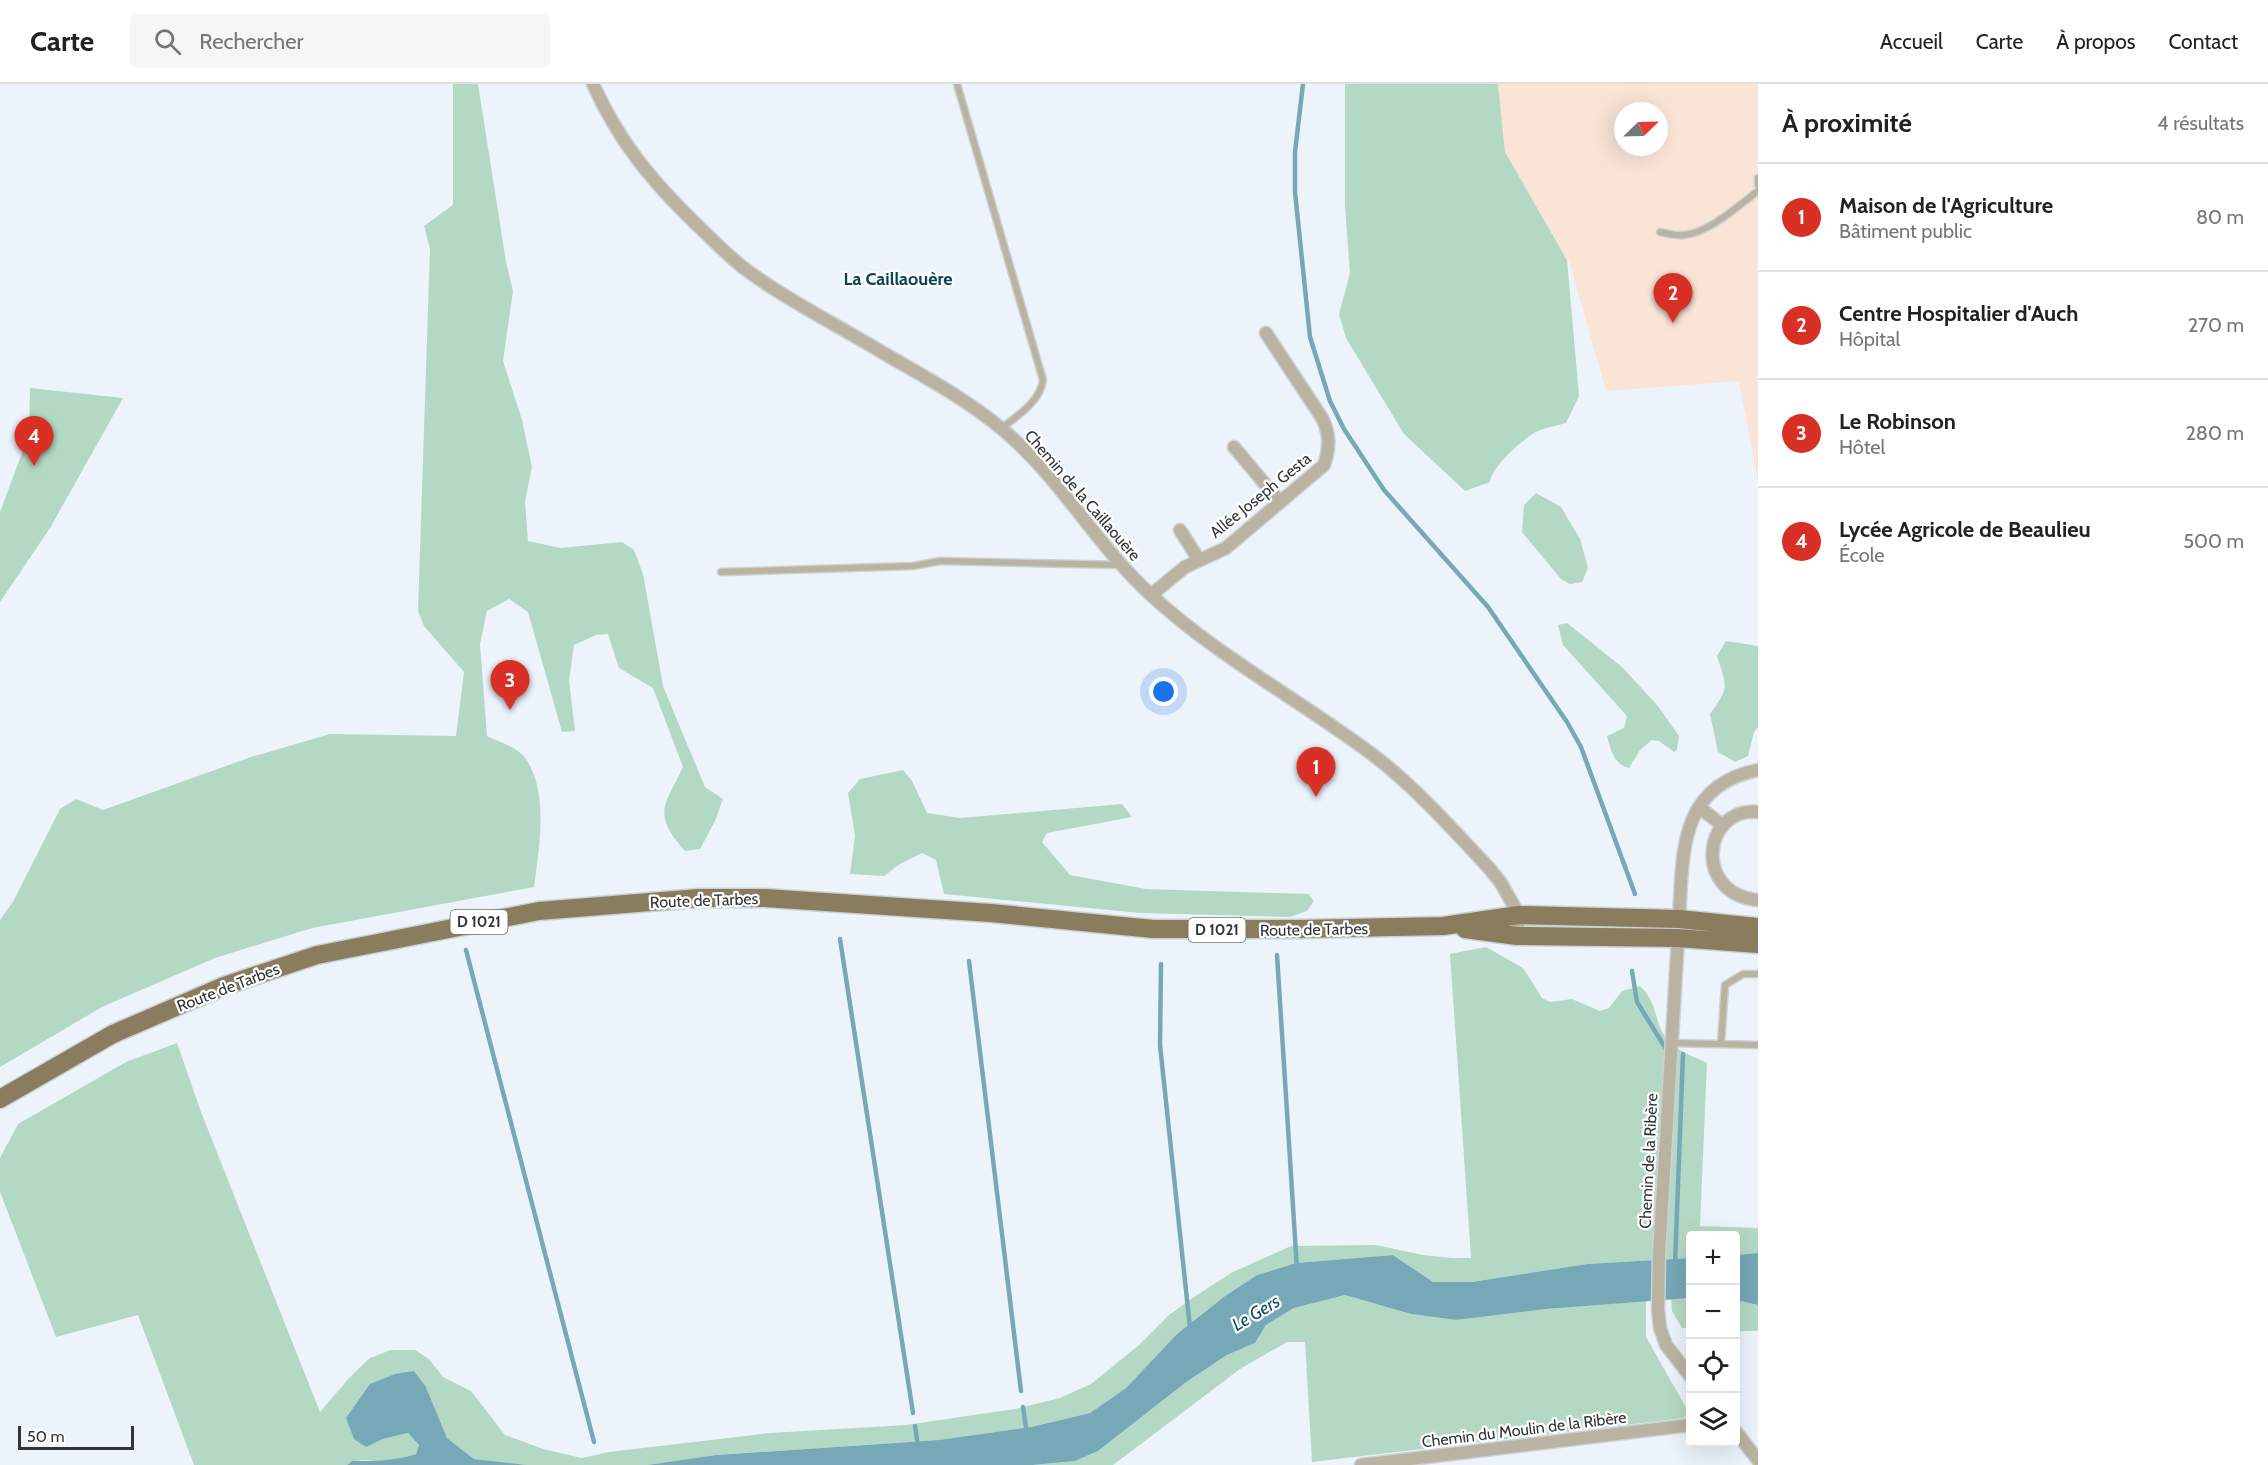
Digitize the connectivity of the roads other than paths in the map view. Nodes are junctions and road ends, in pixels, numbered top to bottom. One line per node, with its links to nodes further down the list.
1 (593, 84): 8 (street, Chemin de la Caillaouère)
2 (957, 84): 8 (lane)
3 (1758, 178): 4 (lane)
4 (1758, 185)
5 (1758, 191): 6 (lane)
6 (1660, 232)
7 (1266, 333): 10 (street, Allée Joseph Gesta)
8 (1002, 429): 13 (street, Chemin de la Caillaouère)
9 (1234, 447): 10 (street)
10 (1280, 502): 12 (street, Allée Joseph Gesta)
11 (1180, 530): 12 (street)
12 (1199, 560): 15 (street, Allée Joseph Gesta)
13 (1121, 565): 14 (lane); 15 (street, Chemin de la Caillaouère)
14 (721, 572)
15 (1151, 595): 21 (street, Chemin de la Caillaouère)
16 (1758, 770): 17 (street)
17 (1698, 807): 19 (street); 22 (street)
18 (1758, 812): 19 (street)
19 (1722, 825): 20 (street)
20 (1758, 900)
21 (1519, 915): 22 (main road, D 1021); 23 (main road, Route de Tarbes / D 1021); 25 (street)
22 (1679, 919): 24 (main road, D 1021)
23 (1443, 926): 25 (main road, Route de Tarbes / D 1021); 32 (main road, Route de Tarbes / D 1021)
24 (1758, 927)
25 (1517, 936): 26 (main road, D 1021)
26 (1678, 938): 27 (main road, D 1021); 29 (street, Chemin de la Ribère)
27 (1758, 944)
28 (1758, 974): 30 (lane)
29 (1672, 1043): 30 (lane); 33 (street, Chemin de la Ribère)
30 (1721, 1044): 31 (lane)
31 (1758, 1045)
32 (0, 1099)
33 (1686, 1371)
34 (1686, 1425): 37 (street, Chemin du Moulin de la Ribère)
35 (1740, 1437): 36 (street)
36 (1758, 1460)
37 (1361, 1465)

